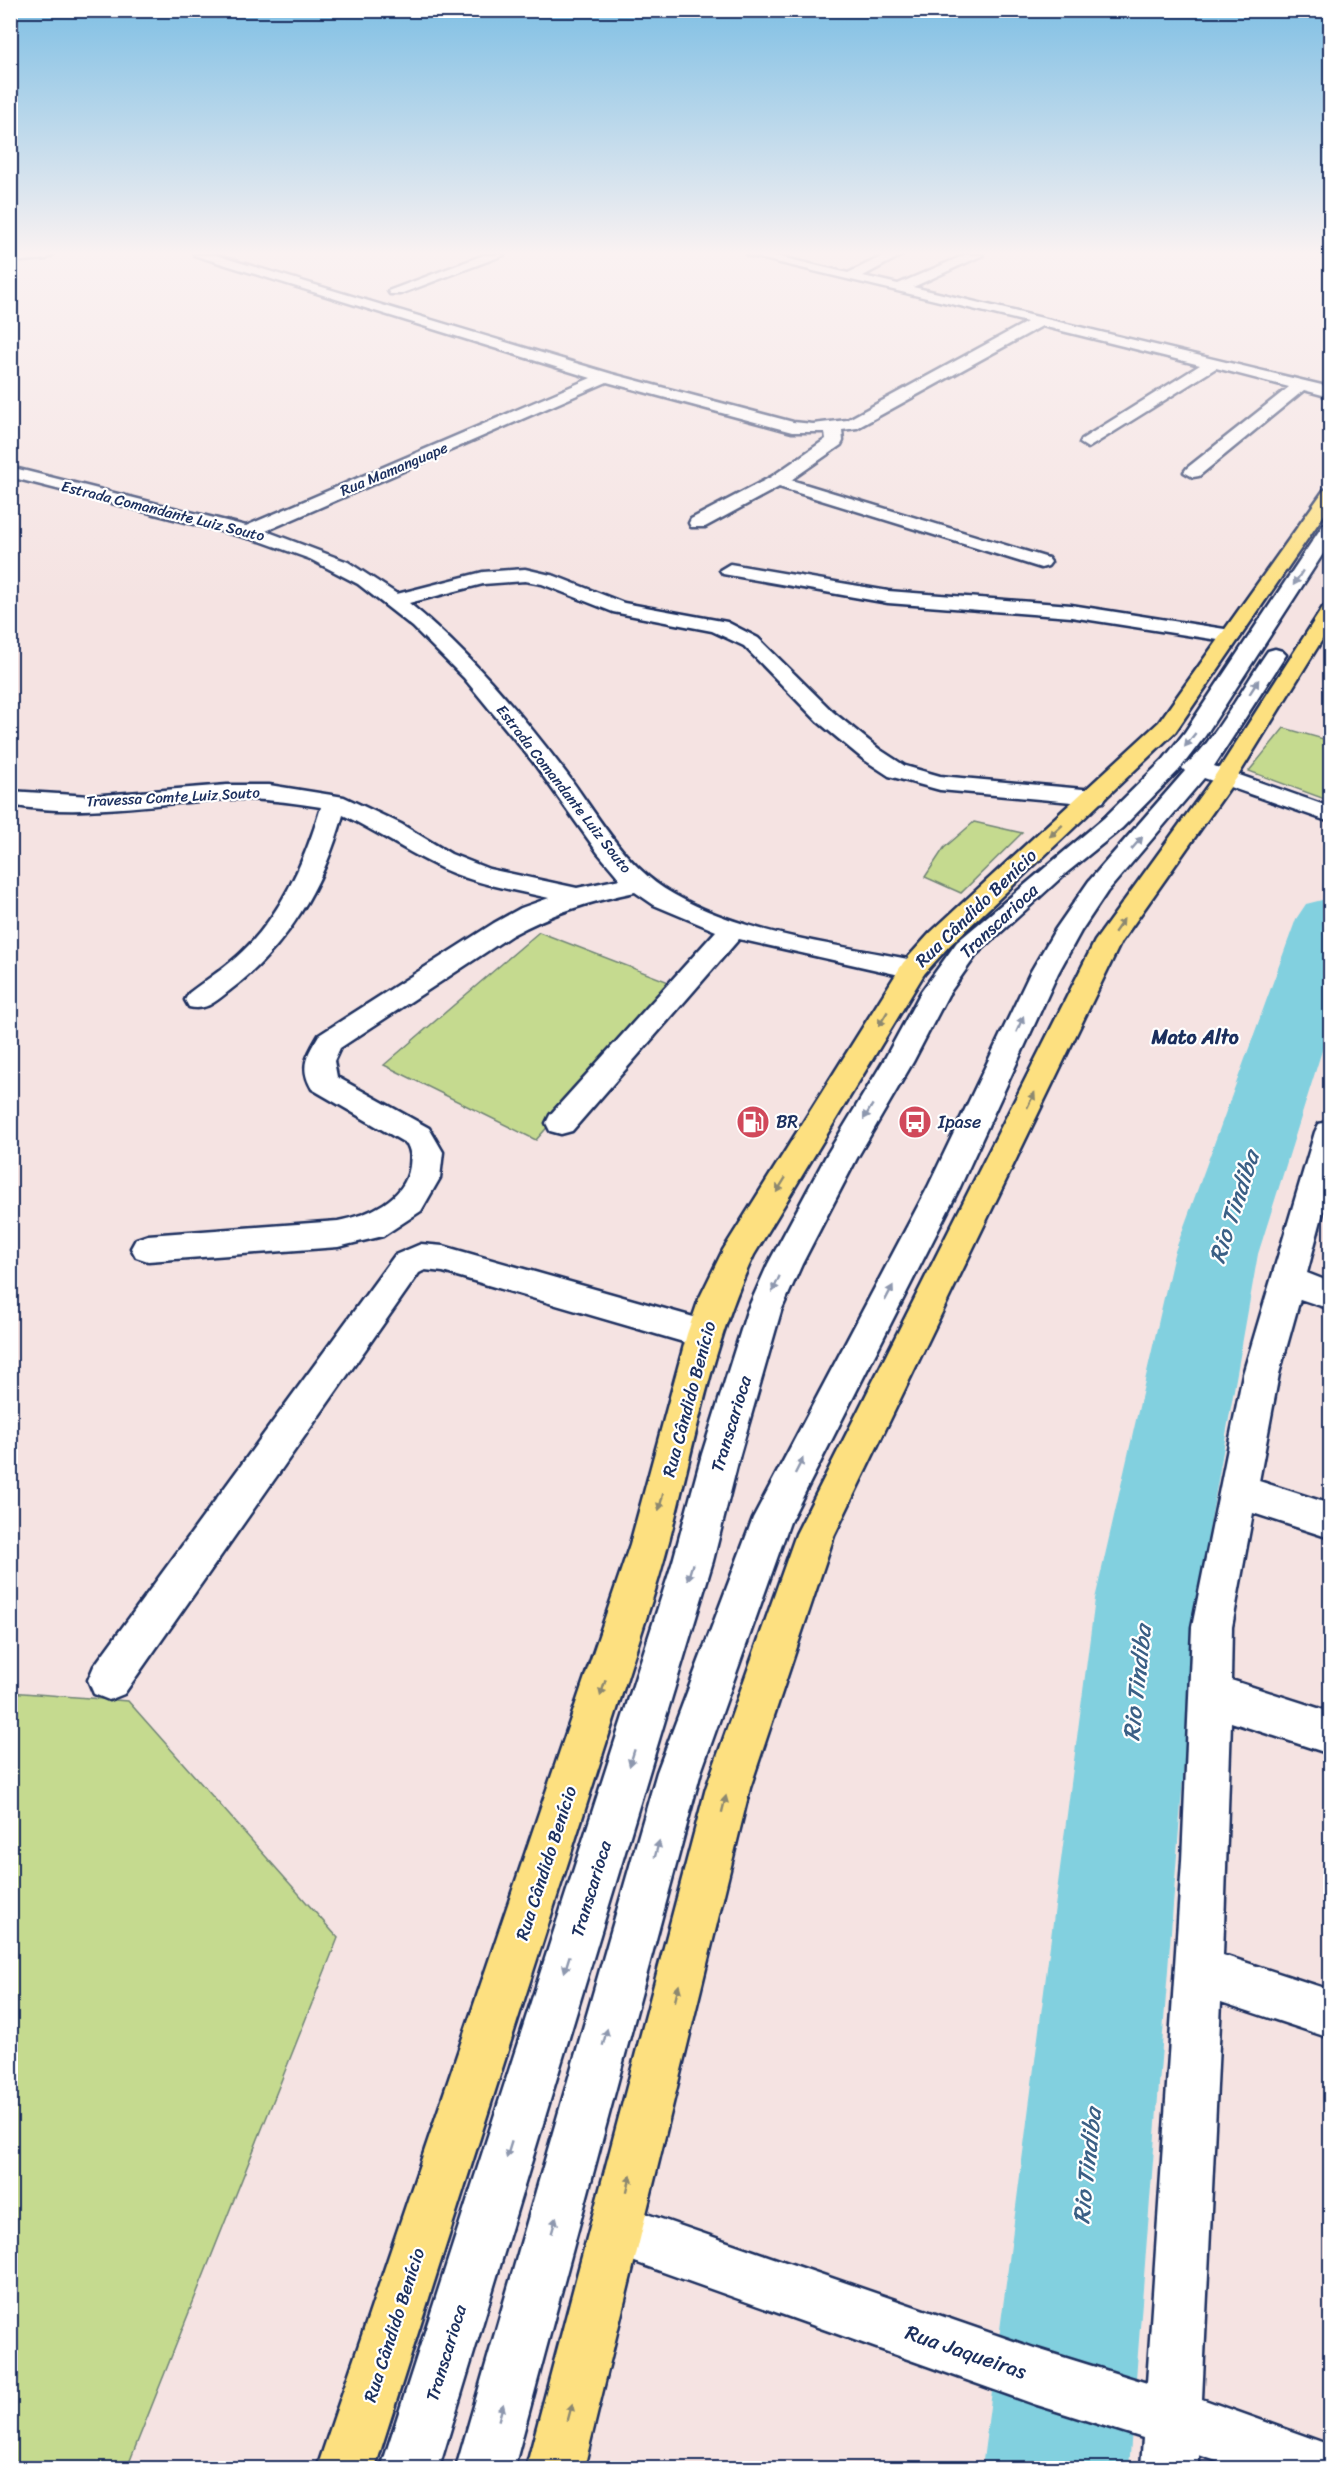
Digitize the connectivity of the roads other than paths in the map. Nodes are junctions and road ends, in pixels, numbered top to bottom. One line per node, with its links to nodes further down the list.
1 (585, 371): 5 (street)
2 (948, 371): 8 (street)
3 (1202, 371): 9 (street)
4 (1240, 371): 6 (street)
5 (606, 377): 8 (street); 16 (street, Rua Mamanguape)
6 (1301, 385): 7 (street); 11 (street)
7 (1330, 392)
8 (834, 428): 12 (street)
9 (1088, 443)
10 (10, 472): 16 (street, Estrada Comandante Luiz Souto)
11 (1193, 472)
12 (777, 481): 14 (street); 17 (street)
13 (1330, 494): 22 (main road, Rua Cândido Benício)
14 (698, 524)
15 (1330, 529): 24 (street, Transcarioca, one-way to 24)
16 (248, 532): 19 (street, Estrada Comandante Luiz Souto)
17 (1041, 562)
18 (730, 570): 22 (street)
19 (393, 601): 27 (street); 31 (street, Estrada Comandante Luiz Souto)
20 (1330, 611): 26 (main road)
21 (1289, 632): 25 (street, one-way to 21)
22 (1231, 636): 23 (main road, Rua Cândido Benício)
23 (1131, 763): 24 (street); 27 (main road, Rua Cândido Benício)
24 (1171, 765): 25 (street); 52 (street, Transcarioca, one-way to 52)
25 (1199, 769): 26 (street); 53 (street, one-way to 25)
26 (1226, 776): 30 (street); 49 (main road, one-way to 26)
27 (1094, 797): 34 (main road, Rua Cândido Benício, one-way to 34)
28 (10, 798): 29 (street, Travessa Comte Luiz Souto)
29 (335, 802): 32 (street, Travessa Comte Luiz Souto); 35 (street)
30 (1330, 816)
31 (639, 883): 32 (street, Travessa Comte Luiz Souto); 33 (street, Estrada Comandante Luiz Souto)
32 (577, 896): 38 (street)
33 (734, 929): 34 (street, Estrada Comandante Luiz Souto); 36 (street)
34 (913, 969): 41 (main road, Rua Cândido Benício, one-way to 41)
35 (199, 1000)
36 (561, 1123)
37 (1329, 1144): 39 (street)
38 (148, 1248)
39 (1287, 1280): 40 (street); 42 (street)
40 (1330, 1296)
41 (705, 1334): 44 (street); 51 (main road, Rua Cândido Benício, one-way to 51)
42 (1238, 1491): 43 (street); 45 (street)
43 (1330, 1521)
44 (109, 1680)
45 (1209, 1694): 46 (street); 47 (street)
46 (1330, 1733)
47 (1198, 1971): 48 (street); 50 (street)
48 (1330, 2014)
49 (618, 2229): 50 (street, Rua Jaqueiras); 54 (main road, one-way to 49)
50 (1172, 2443): 55 (street, Rua Jaqueiras)
51 (346, 2469)
52 (410, 2469)
53 (485, 2469)
54 (555, 2469)
55 (1317, 2469)

